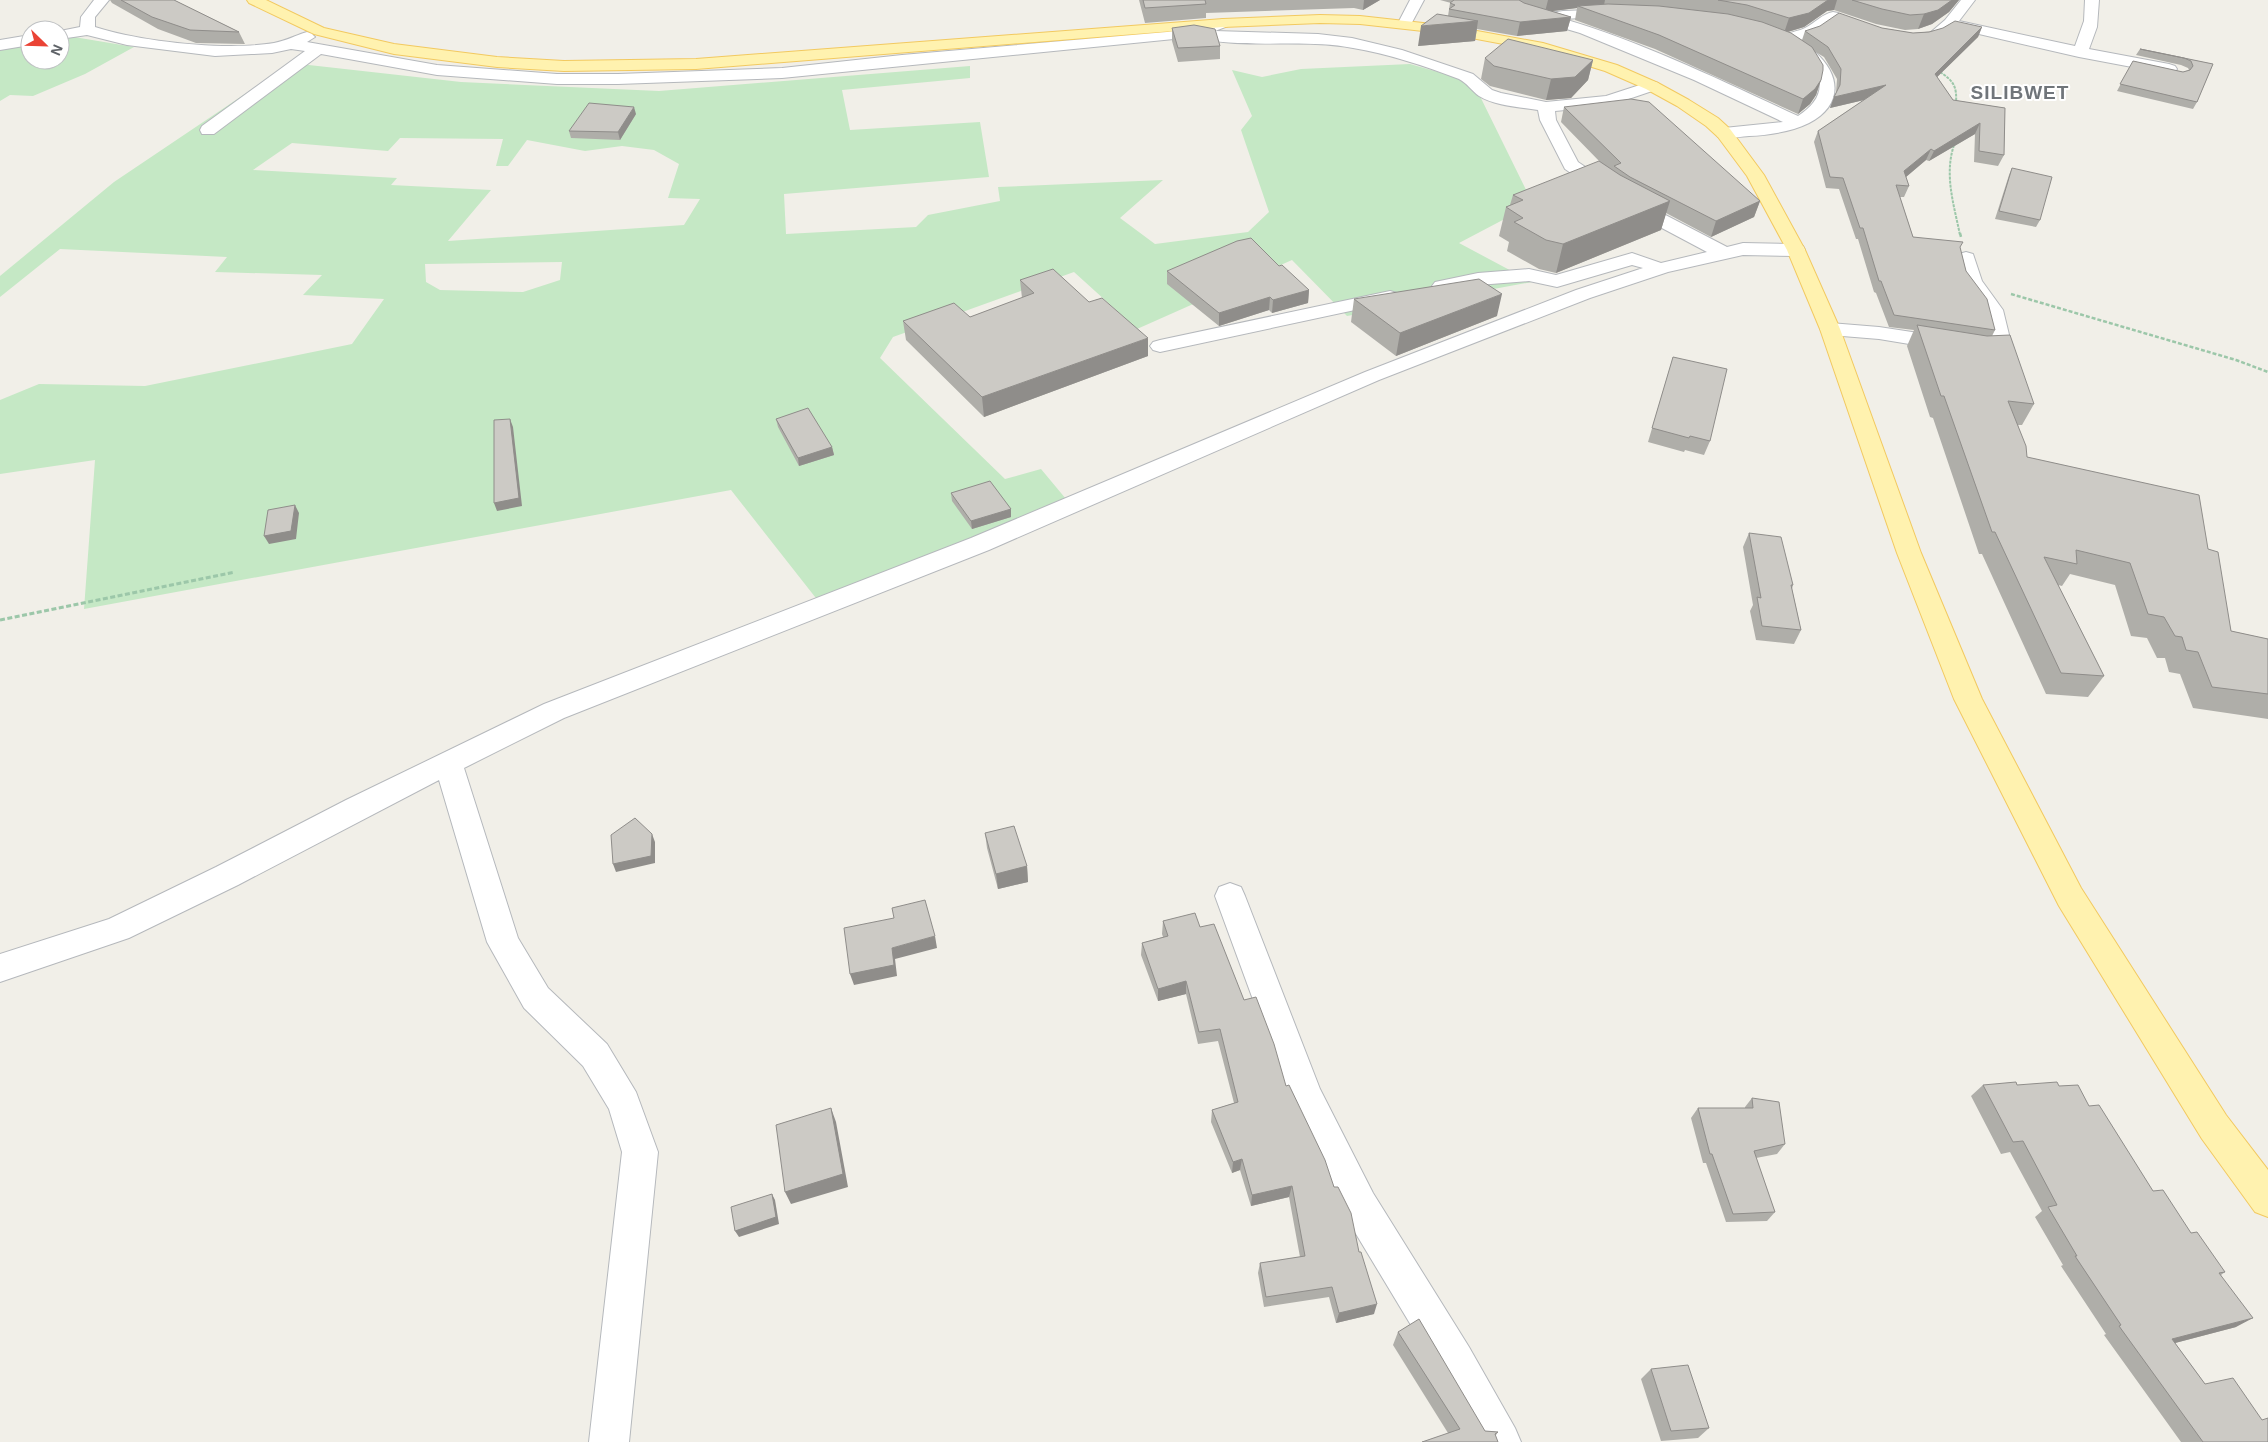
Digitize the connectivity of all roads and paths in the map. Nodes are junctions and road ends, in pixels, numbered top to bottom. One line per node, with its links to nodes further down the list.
1 (102, 0): 14 (street)
2 (254, 0): 18 (main road)
3 (1417, 0): 13 (street)
4 (1503, 0): 9 (street)
5 (1968, 0): 12 (street)
6 (2092, 0): 22 (street)
7 (1830, 6): 10 (street); 29 (street)
8 (1626, 12): 9 (street)
9 (1546, 18): 20 (street)
10 (1848, 20)
11 (1223, 23): 13 (main road); 16 (street); 18 (main road)
12 (1950, 23): 17 (street); 22 (street)
13 (1404, 25): 23 (main road)
14 (88, 30): 15 (street); 18 (street)
15 (70, 33)
16 (1194, 33): 18 (street); 28 (street)
17 (1924, 36)
18 (319, 39): 30 (street)
19 (20, 42): 21 (street)
20 (1618, 44): 23 (street); 29 (street)
21 (0, 45)
22 (2079, 52): 25 (street)
23 (1611, 68): 26 (main road)
24 (1935, 68): 27 (path)
25 (2180, 72)
26 (1652, 86): 28 (street); 31 (main road)
27 (1956, 104)
28 (1546, 108): 34 (street)
29 (1797, 122): 31 (street)
30 (208, 130)
31 (1724, 133): 33 (main road)
32 (1956, 142): 35 (path)
33 (1796, 250): 34 (street); 40 (main road)
34 (1724, 253): 36 (street)
35 (1966, 258): 37 (street)
36 (1662, 268): 38 (street); 45 (street)
37 (1972, 282): 40 (street); 42 (path)
38 (1424, 290)
39 (1405, 294): 41 (street)
40 (1830, 329): 48 (main road)
41 (1160, 346)
42 (2268, 372)
43 (234, 572): 44 (path)
44 (0, 620)
45 (448, 763): 47 (street); 49 (street)
46 (1230, 896): 50 (street)
47 (0, 968)
48 (2268, 1199)
49 (608, 1442)
50 (1501, 1442)

